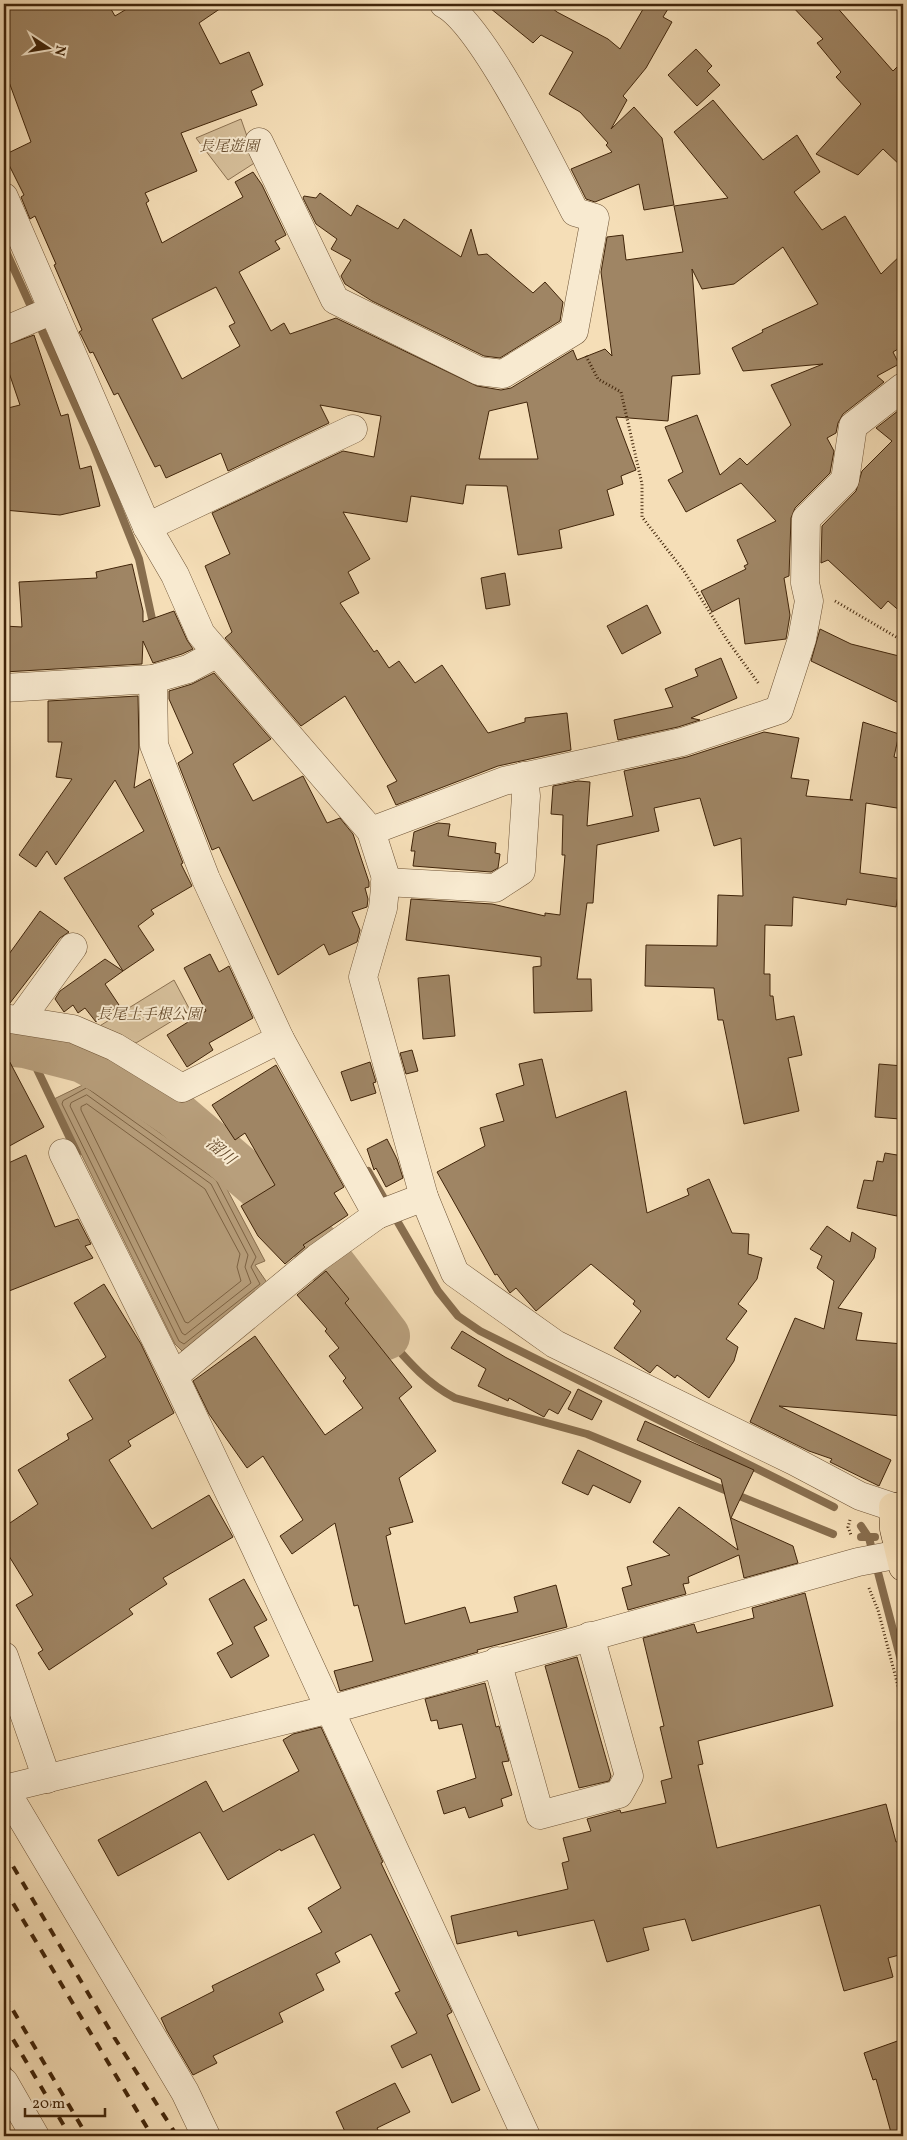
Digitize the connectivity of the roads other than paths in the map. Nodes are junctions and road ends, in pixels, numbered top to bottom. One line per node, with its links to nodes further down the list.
1 (444, 4): 2 (street)
2 (259, 142)
3 (4, 197): 4 (street)
4 (52, 310): 5 (street); 8 (street)
5 (11, 328)
6 (903, 387): 12 (street)
7 (353, 429): 8 (street)
8 (147, 527): 9 (street)
9 (216, 654): 10 (street); 13 (street)
10 (154, 679): 11 (street); 17 (street)
11 (4, 688)
12 (524, 776): 13 (street); 14 (street)
13 (371, 831): 14 (street)
14 (385, 882): 19 (street)
15 (73, 946): 16 (street)
16 (12, 1019): 17 (street)
17 (280, 1039): 20 (street)
18 (63, 1152): 21 (street)
19 (416, 1200): 20 (street); 22 (street)
20 (377, 1216): 21 (street)
21 (174, 1376): 27 (street)
22 (898, 1507): 23 (main road)
23 (883, 1560): 24 (street)
24 (590, 1636): 26 (street); 26 (street)
25 (4, 1656): 28 (street)
26 (497, 1662): 27 (street)
27 (337, 1707): 28 (street); 33 (street)
28 (47, 1779): 29 (street)
29 (4, 1788): 32 (street)
30 (4, 2082): 31 (street)
31 (35, 2136)
32 (206, 2136)
33 (526, 2136)

